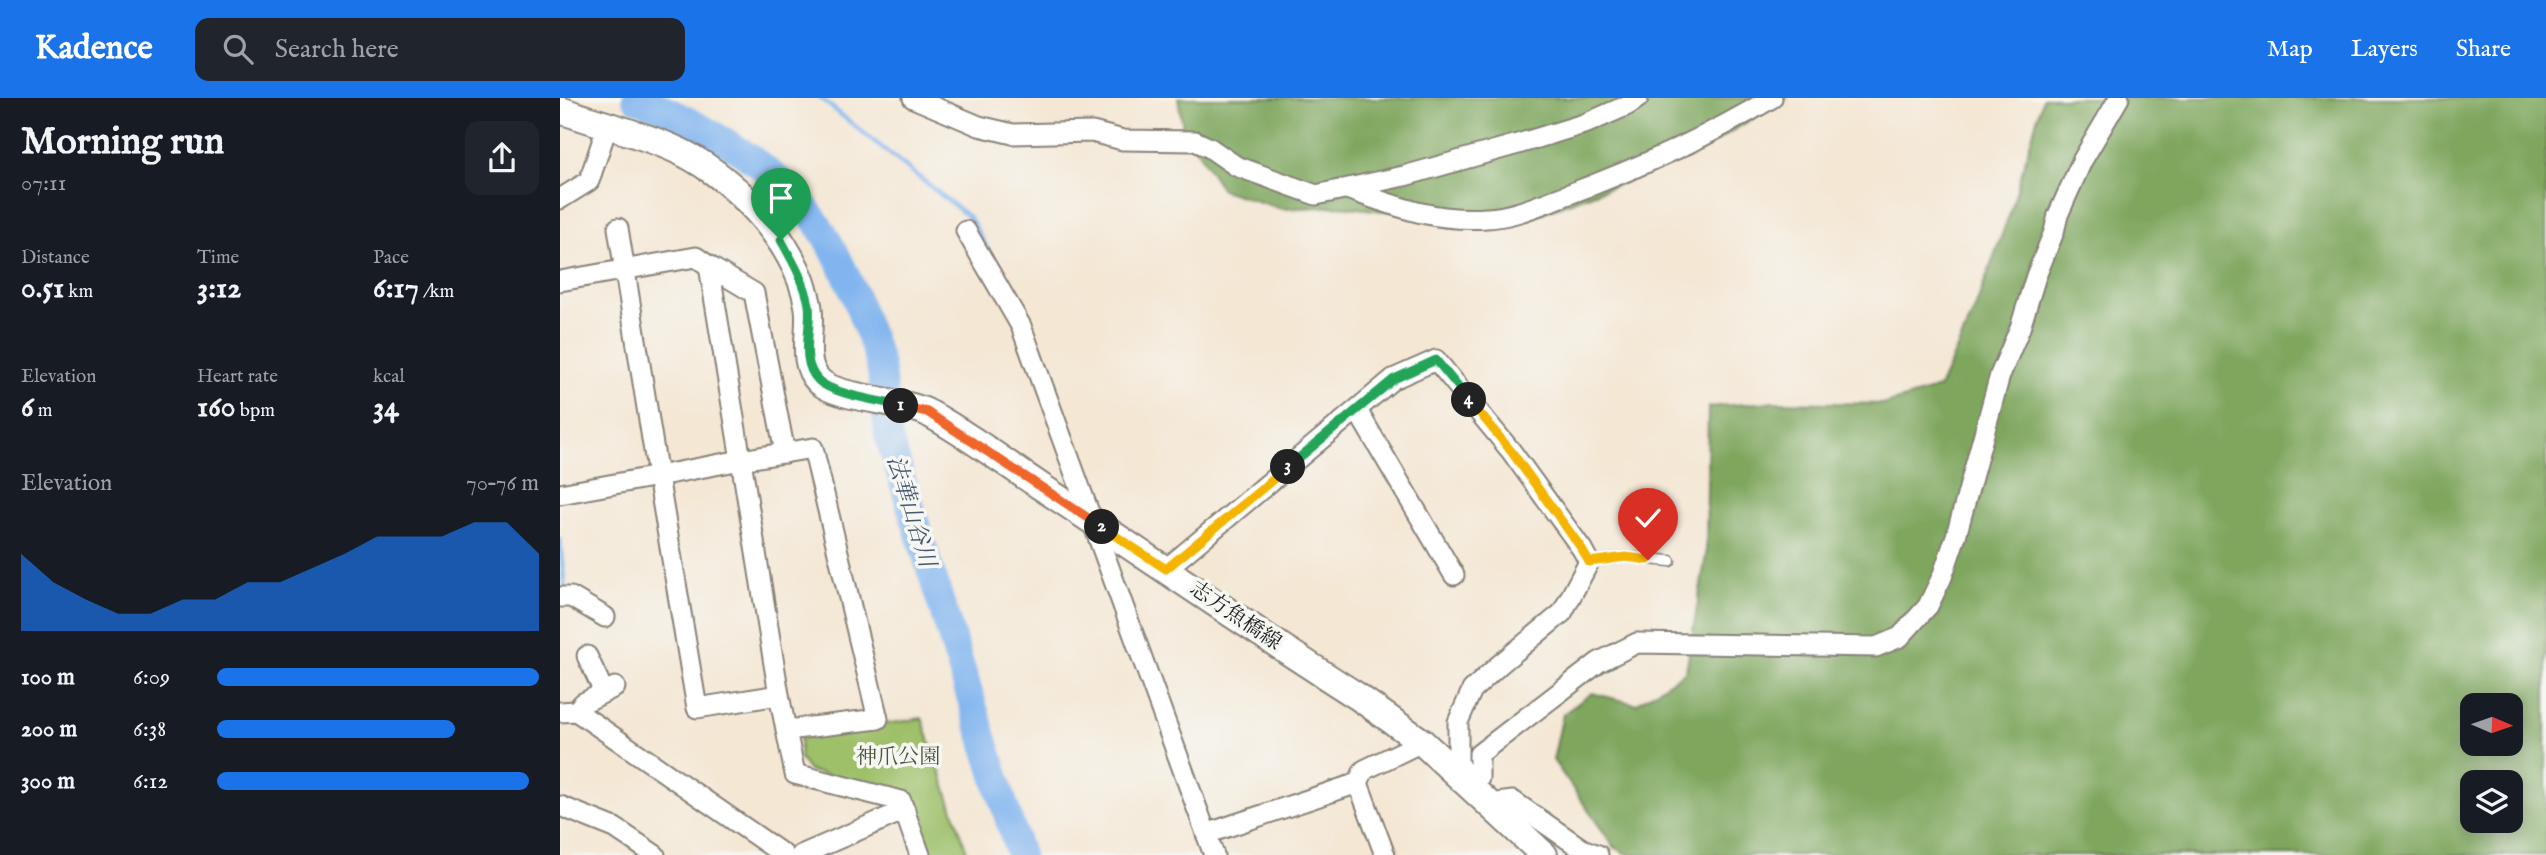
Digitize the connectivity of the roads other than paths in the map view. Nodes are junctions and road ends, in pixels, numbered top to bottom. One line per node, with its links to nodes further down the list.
1 (913, 98): 7 (street)
2 (1638, 98): 7 (street)
3 (1772, 98): 7 (street)
4 (2119, 98): 32 (street)
5 (560, 110): 6 (main road, 志方魚橋線)
6 (607, 127): 8 (street); 19 (main road, 志方魚橋線)
7 (1346, 188)
8 (560, 199)
9 (618, 228): 12 (street)
10 (966, 231): 19 (street)
11 (709, 266): 12 (street); 15 (street); 16 (street)
12 (624, 269): 13 (street); 17 (street)
13 (560, 281)
14 (1357, 410): 21 (street); 22 (street); 23 (street)
15 (785, 453): 16 (street); 29 (street)
16 (741, 460): 17 (street); 27 (street)
17 (658, 476): 18 (street); 27 (street)
18 (560, 494)
19 (1089, 518): 22 (main road, 志方魚橋線); 36 (street)
20 (1670, 561): 21 (lane)
21 (1589, 562): 32 (street)
22 (1166, 569): 30 (main road, 志方魚橋線)
23 (1454, 575)
24 (563, 597): 25 (street)
25 (605, 617)
26 (587, 656): 28 (street)
27 (779, 695): 29 (street)
28 (568, 712): 38 (street)
29 (787, 730): 35 (street)
30 (1422, 742): 31 (street); 32 (main road, 志方魚橋線)
31 (1358, 783): 36 (street); 42 (street)
32 (1470, 786): 33 (main road, 志方魚橋線)
33 (1489, 804): 43 (main road, 志方魚橋線); 44 (street)
34 (560, 806): 37 (street)
35 (905, 810): 39 (street); 40 (street)
36 (1206, 834): 41 (street)
37 (655, 855)
38 (784, 855)
39 (801, 855)
40 (920, 855)
41 (1214, 855)
42 (1385, 855)
43 (1544, 855)
44 (1598, 855)

